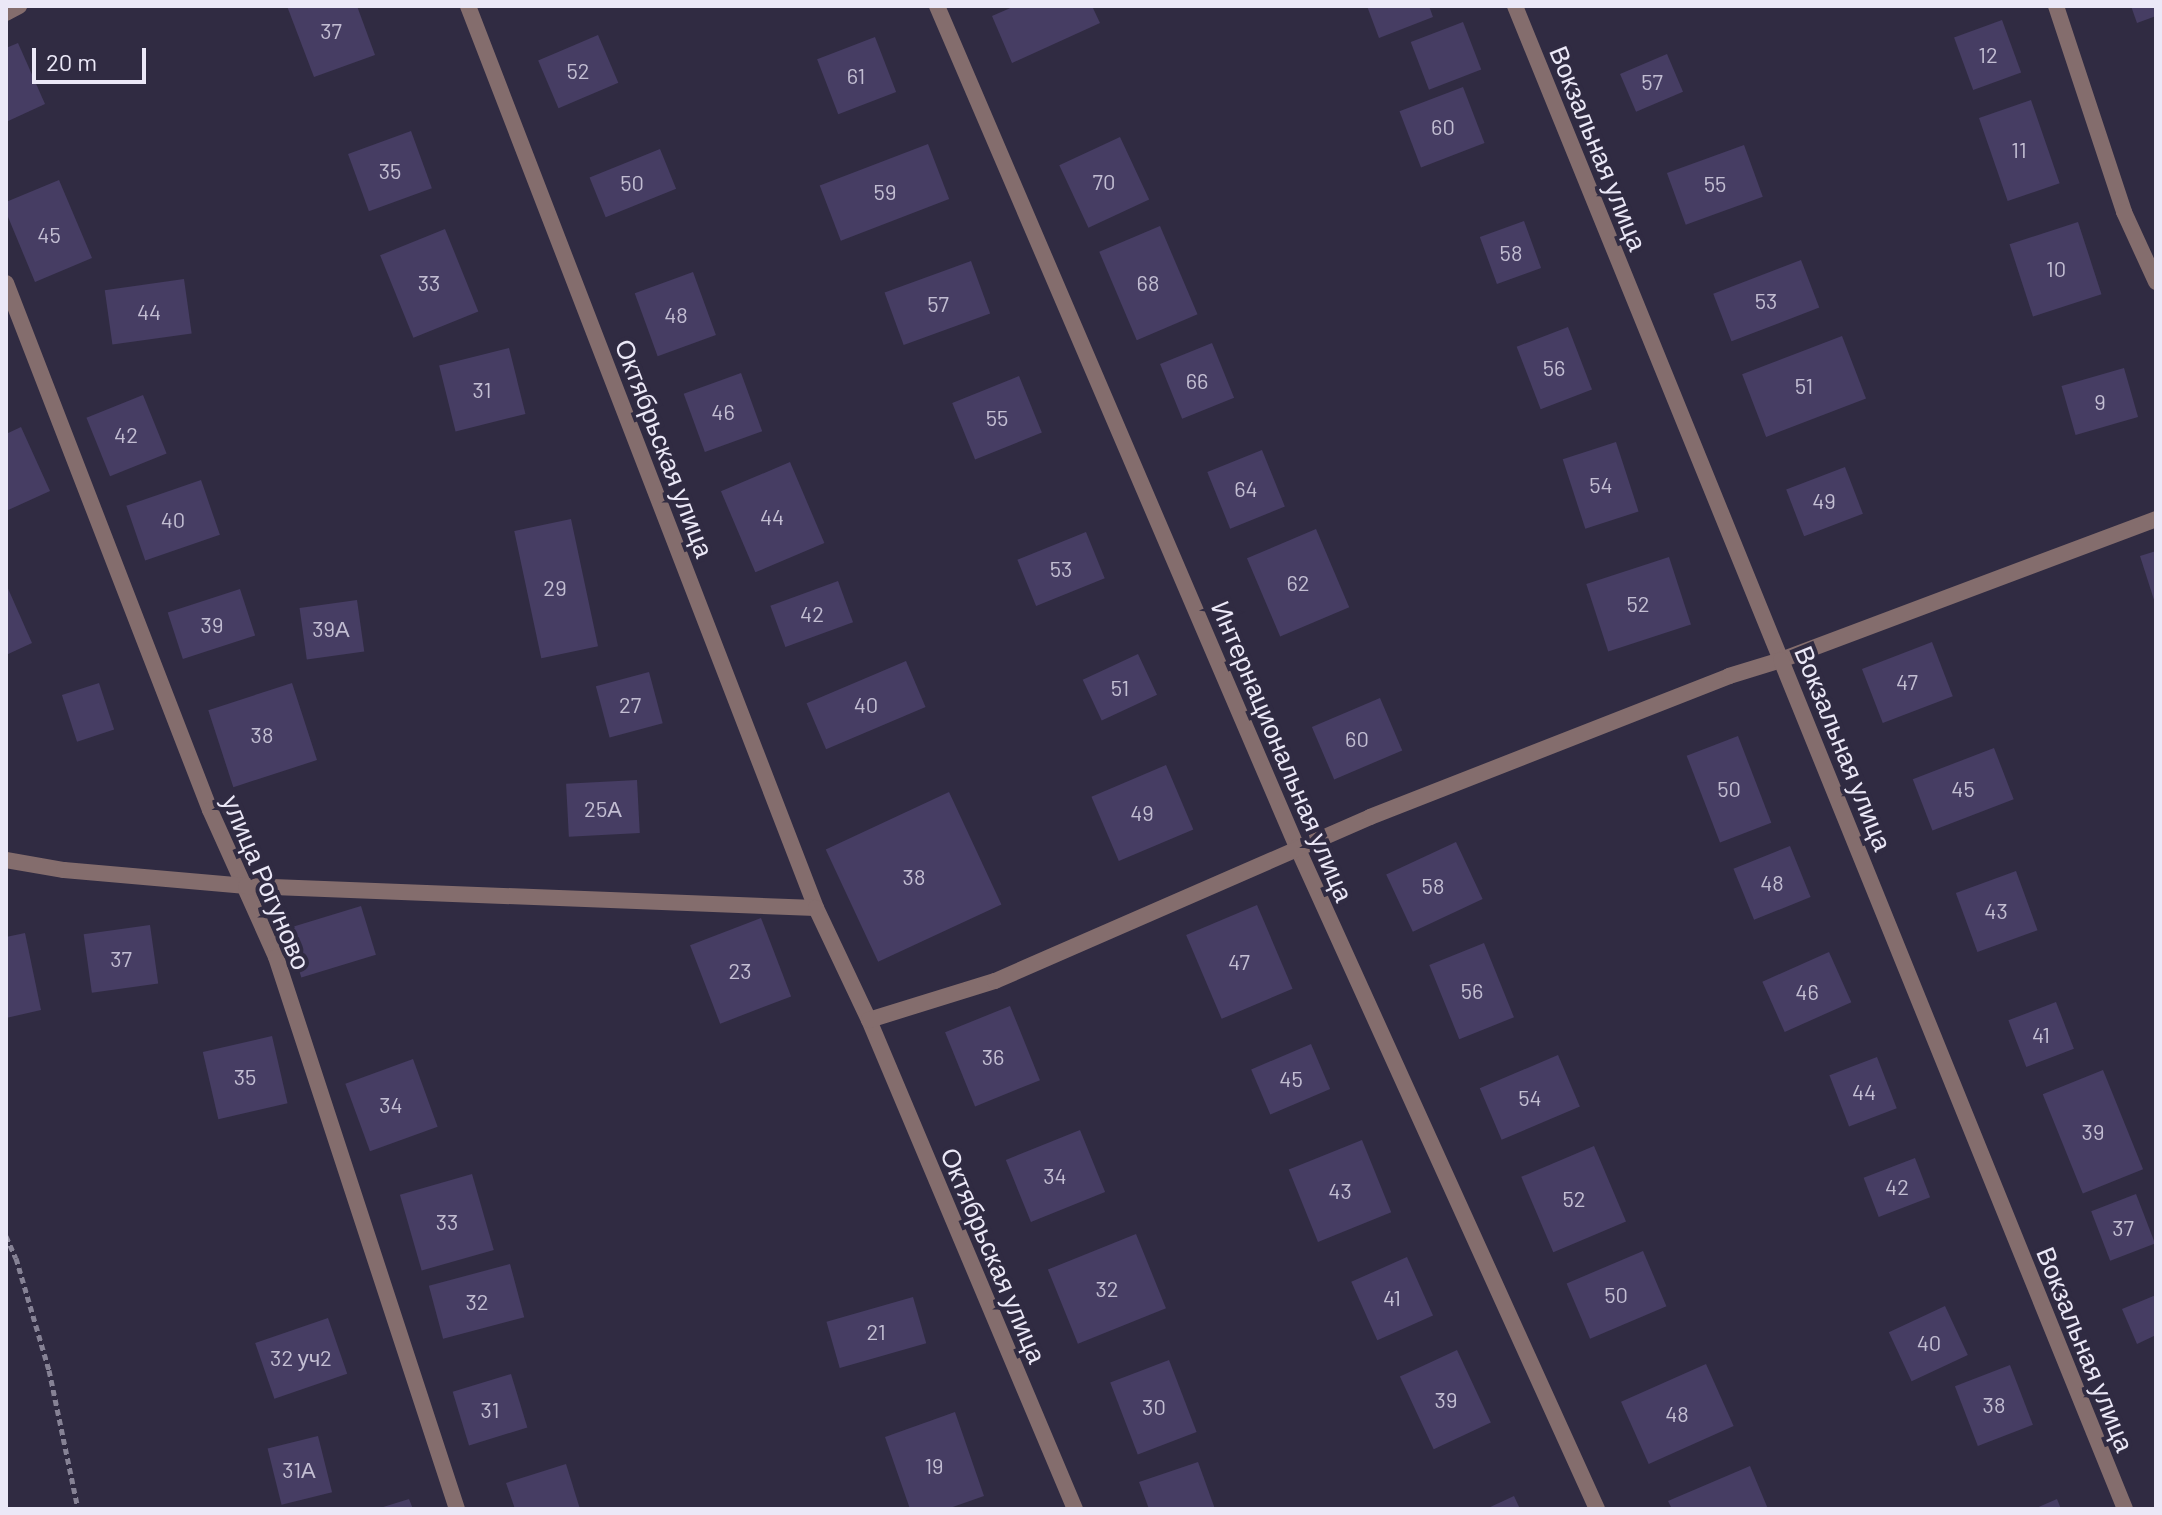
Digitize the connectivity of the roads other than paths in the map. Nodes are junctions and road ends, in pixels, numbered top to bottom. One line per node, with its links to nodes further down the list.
1 (19, 6): 6 (street)
2 (468, 6): 14 (street, Октябрьская улица)
3 (937, 6): 11 (street, Интернациональная улица)
4 (1515, 6): 10 (street, Вокзальная улица)
5 (2056, 6): 7 (street)
6 (6, 13)
7 (2156, 282)
8 (6, 283): 13 (street, улица Рогуново)
9 (2156, 519): 10 (street)
10 (1781, 660): 11 (street); 19 (street, Вокзальная улица)
11 (1297, 847): 15 (street); 18 (street, Интернациональная улица)
12 (6, 860): 13 (street)
13 (246, 886): 14 (street); 16 (street, улица Рогуново)
14 (816, 908): 15 (street, Октябрьская улица)
15 (869, 1020): 17 (street, Октябрьская улица)
16 (457, 1509)
17 (1075, 1509)
18 (1597, 1509)
19 (2125, 1509)

